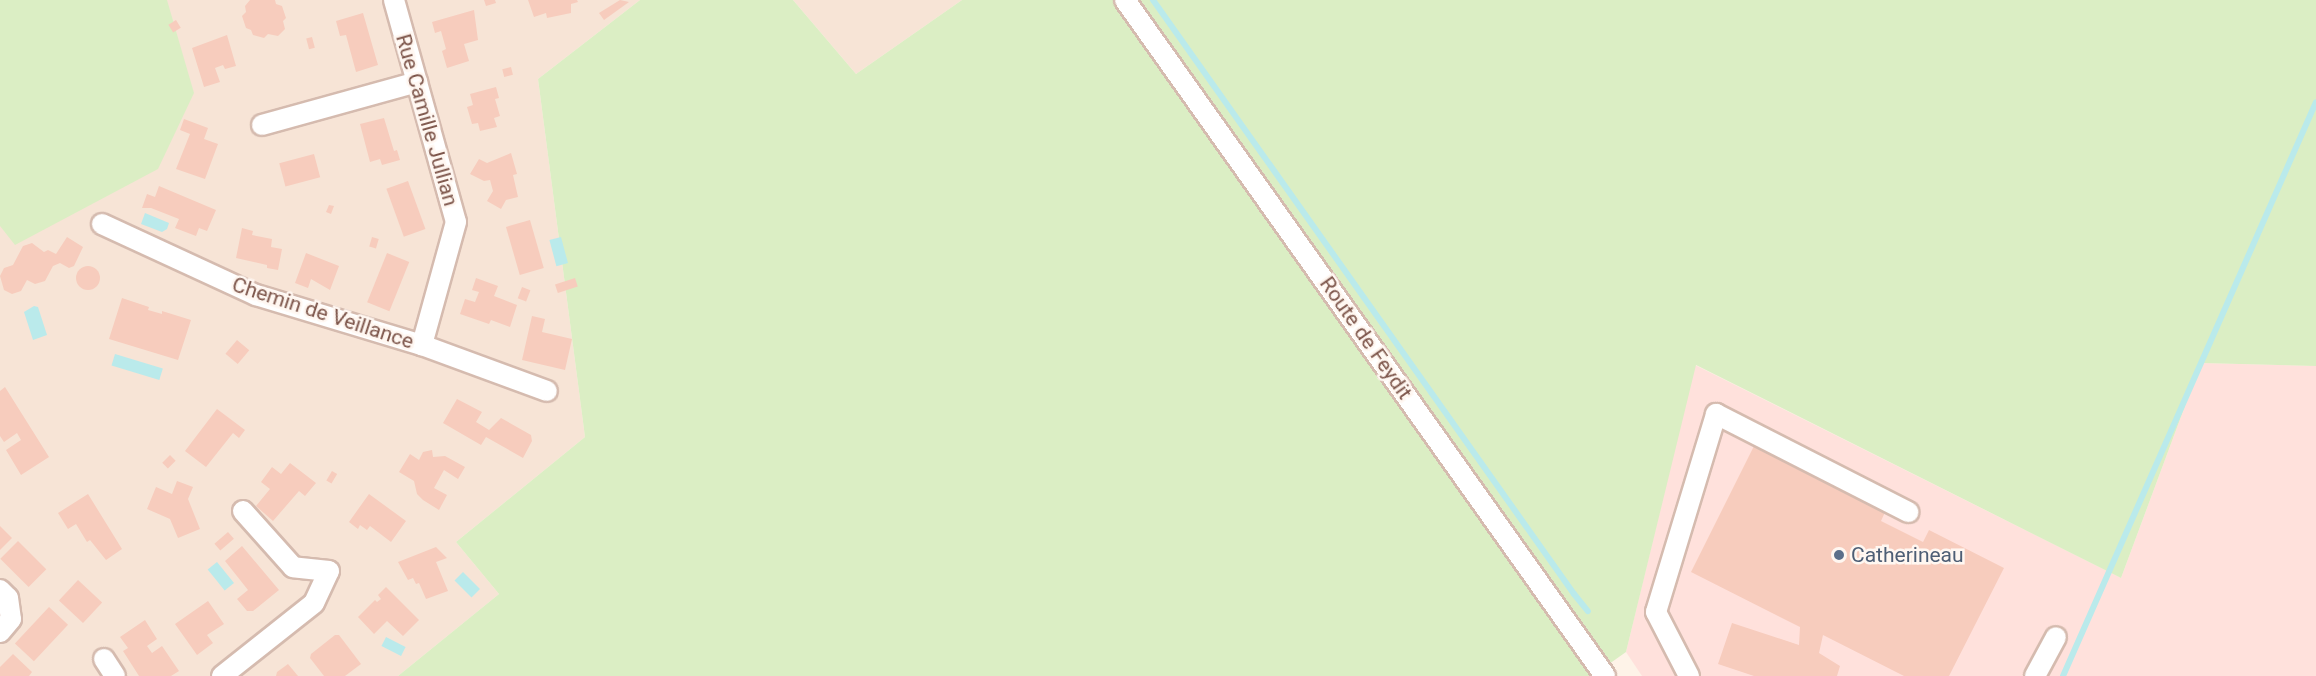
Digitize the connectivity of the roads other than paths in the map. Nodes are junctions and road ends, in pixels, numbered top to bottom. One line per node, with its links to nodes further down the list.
1 (394, 0): 3 (street, Rue Camille Jullian)
2 (1125, 0): 16 (street, Route de Feydit)
3 (417, 82): 4 (street); 6 (street, Rue Camille Jullian)
4 (262, 125)
5 (102, 224): 6 (street, Chemin de Veillance)
6 (422, 345): 7 (street, Chemin de Veillance)
7 (547, 392)
8 (243, 511): 15 (street)
9 (1908, 512): 17 (street)
10 (0, 590): 11 (street)
11 (0, 632)
12 (2056, 637): 18 (street)
13 (104, 659): 14 (street)
14 (115, 676)
15 (222, 676)
16 (1605, 676)
17 (1689, 676)
18 (2035, 676)

